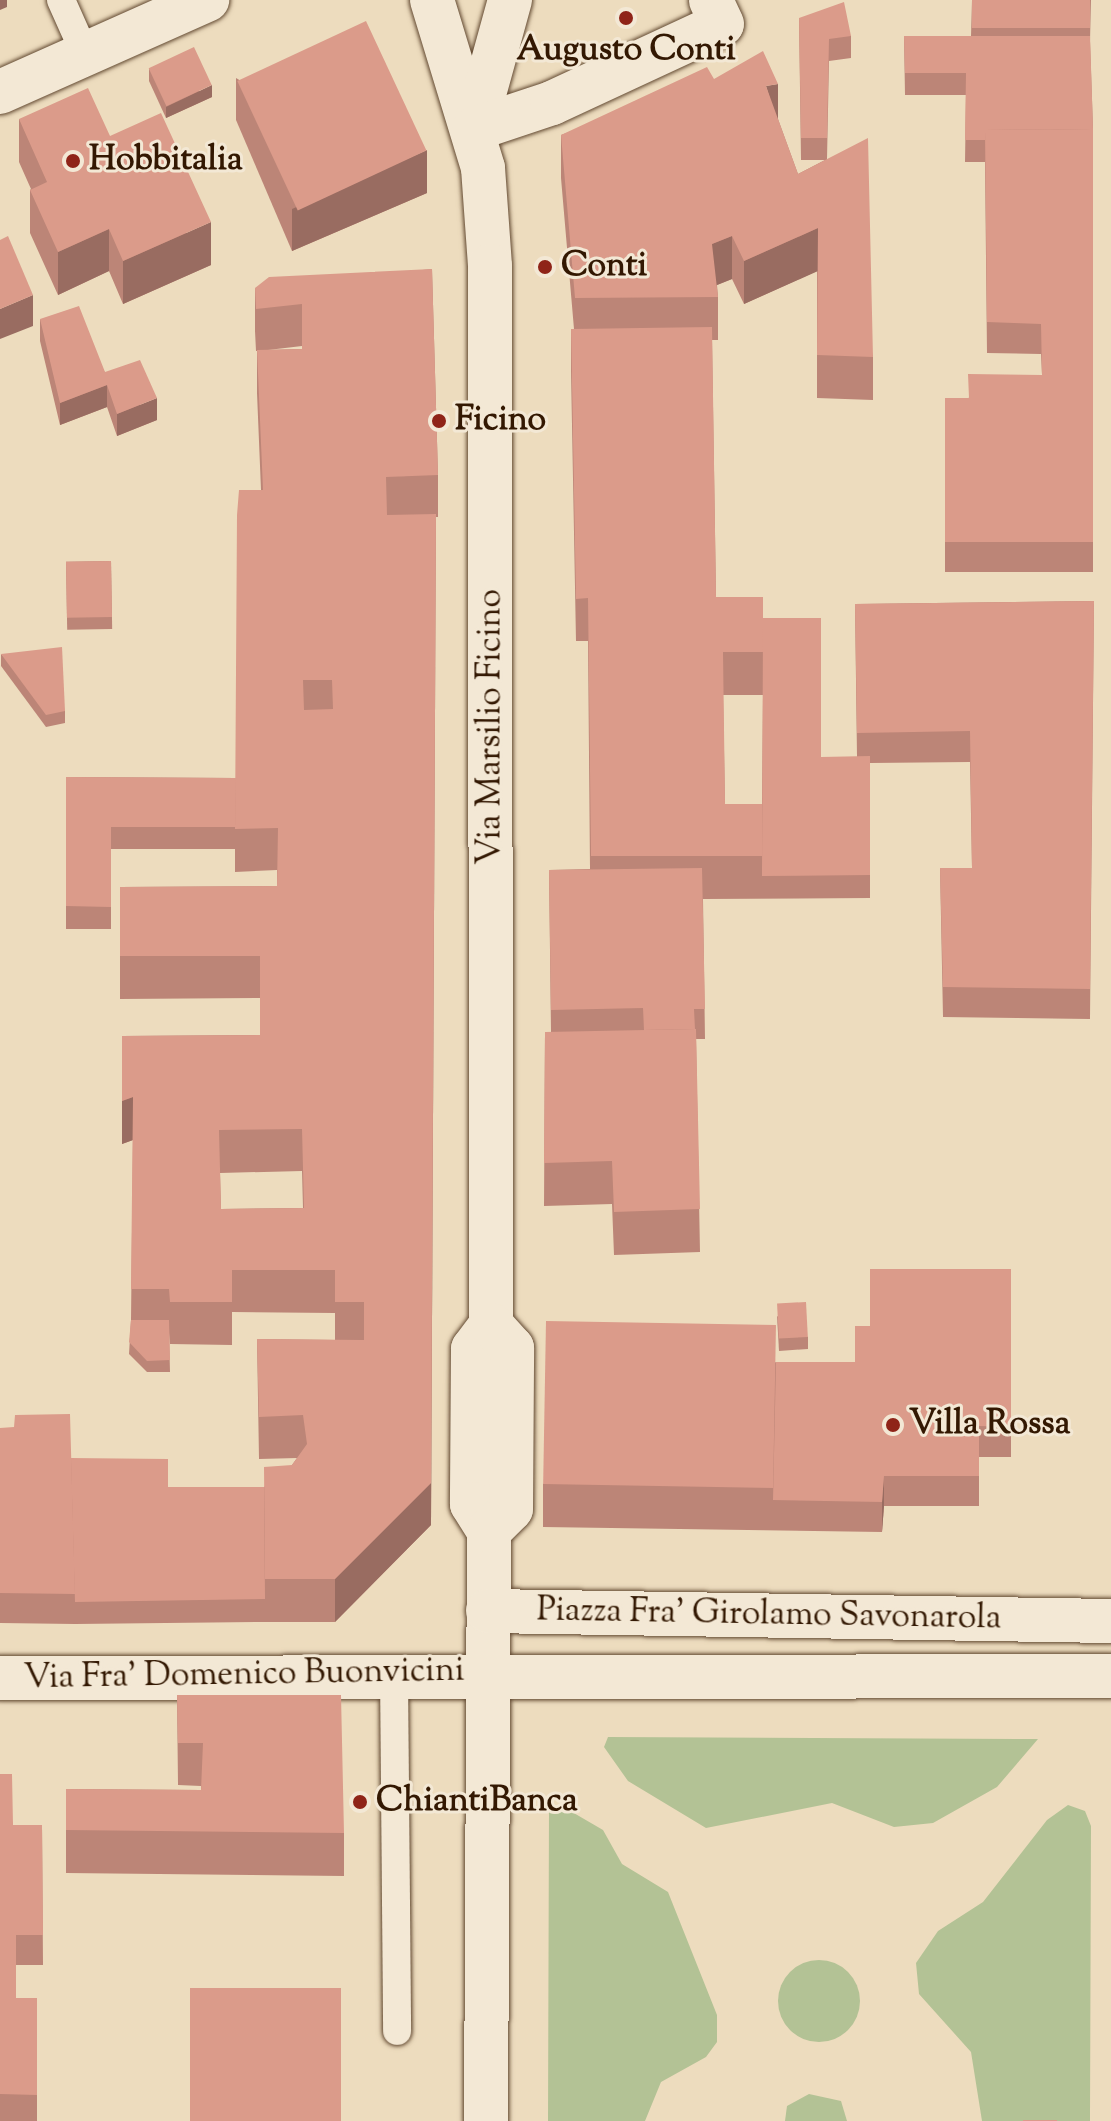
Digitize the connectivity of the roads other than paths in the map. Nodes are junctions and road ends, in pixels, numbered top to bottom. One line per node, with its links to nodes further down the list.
1 (61, 0): 6 (lane)
2 (207, 0): 6 (street)
3 (432, 0): 8 (street)
4 (510, 0): 8 (street)
5 (711, 0): 8 (street)
6 (85, 54): 7 (street)
7 (0, 92)
8 (474, 129): 9 (street, Via Marsilio Ficino)
9 (488, 1611): 10 (street, Piazza Fra' Girolamo Savonarola); 11 (street, Piazza Fra' Girolamo Savonarola)
10 (1111, 1621)
11 (489, 1672): 12 (street, Via Fra' Domenico Buonvicini); 13 (street, Piazza Fra' Girolamo Savonarola); 16 (street, Piazza Fra' Girolamo Savonarola)
12 (394, 1673): 14 (street, Via Fra' Domenico Buonvicini); 15 (lane)
13 (1111, 1676)
14 (0, 1678)
15 (397, 2031)
16 (486, 2121)

